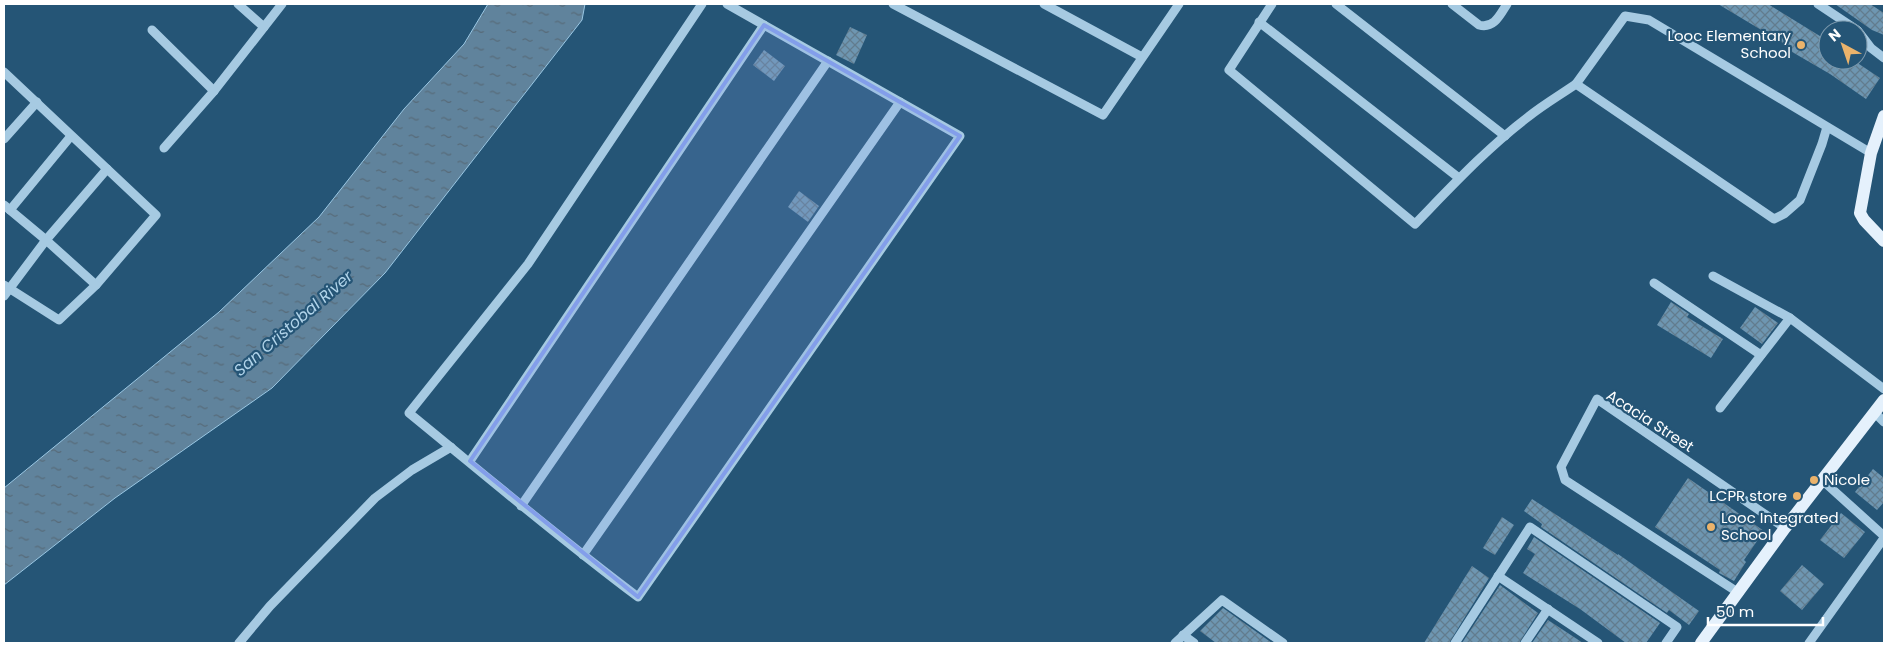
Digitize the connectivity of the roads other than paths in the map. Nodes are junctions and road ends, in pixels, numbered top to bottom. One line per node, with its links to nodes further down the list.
1 (238, 4): 16 (street)
2 (282, 4): 16 (street)
3 (702, 4): 49 (street)
4 (727, 4): 15 (street)
5 (894, 4): 19 (street)
6 (1044, 4): 19 (street)
7 (1179, 4): 19 (street)
8 (1272, 4): 14 (street)
9 (1336, 4): 30 (street)
10 (1452, 4): 11 (street)
11 (1507, 4)
12 (1818, 4): 13 (street)
13 (1842, 20)
14 (1259, 22): 35 (street); 35 (street)
15 (764, 25): 21 (street); 50 (street)
16 (264, 27): 24 (street)
17 (152, 30): 24 (street)
18 (1868, 44): 20 (street)
19 (1142, 57)
20 (1884, 58)
21 (828, 61): 26 (street); 52 (street)
22 (4, 72): 25 (street)
23 (1576, 84): 28 (street); 28 (street); 30 (street)
24 (214, 91): 32 (street)
25 (37, 102): 29 (street); 31 (street)
26 (900, 102): 55 (street); 55 (street)
27 (1884, 116): 33 (main road)
28 (1827, 127): 33 (street)
29 (70, 136): 34 (street); 36 (street)
30 (1505, 136): 35 (street)
31 (4, 140)
32 (164, 148)
33 (1871, 153): 38 (main road)
34 (107, 170): 37 (street); 41 (street)
35 (1459, 178)
36 (7, 207): 37 (street)
37 (46, 240): 41 (street); 42 (street)
38 (1884, 241)
39 (1714, 276): 43 (street)
40 (1654, 283): 44 (street)
41 (96, 285): 42 (street)
42 (5, 290)
43 (1790, 318): 44 (street); 45 (street)
44 (1761, 355): 47 (street)
45 (1884, 389)
46 (1884, 400): 48 (main road)
47 (1720, 408)
48 (1880, 417): 51 (main road)
49 (452, 447): 50 (street); 60 (street)
50 (470, 461): 52 (street)
51 (1822, 480): 53 (main road); 54 (street)
52 (521, 506): 55 (street)
53 (1784, 528): 57 (main road); 57 (street, Acacia Street)
54 (1884, 537): 69 (street)
55 (583, 556)
56 (1498, 576): 58 (street); 64 (street); 67 (street)
57 (1739, 592): 68 (main road)
58 (1548, 609): 65 (street); 66 (street)
59 (1183, 636): 61 (street); 62 (street); 63 (street)
60 (239, 643)
61 (1175, 643)
62 (1194, 643)
63 (1283, 643)
64 (1455, 643)
65 (1525, 643)
66 (1597, 643)
67 (1666, 643)
68 (1701, 643)
69 (1809, 643)

